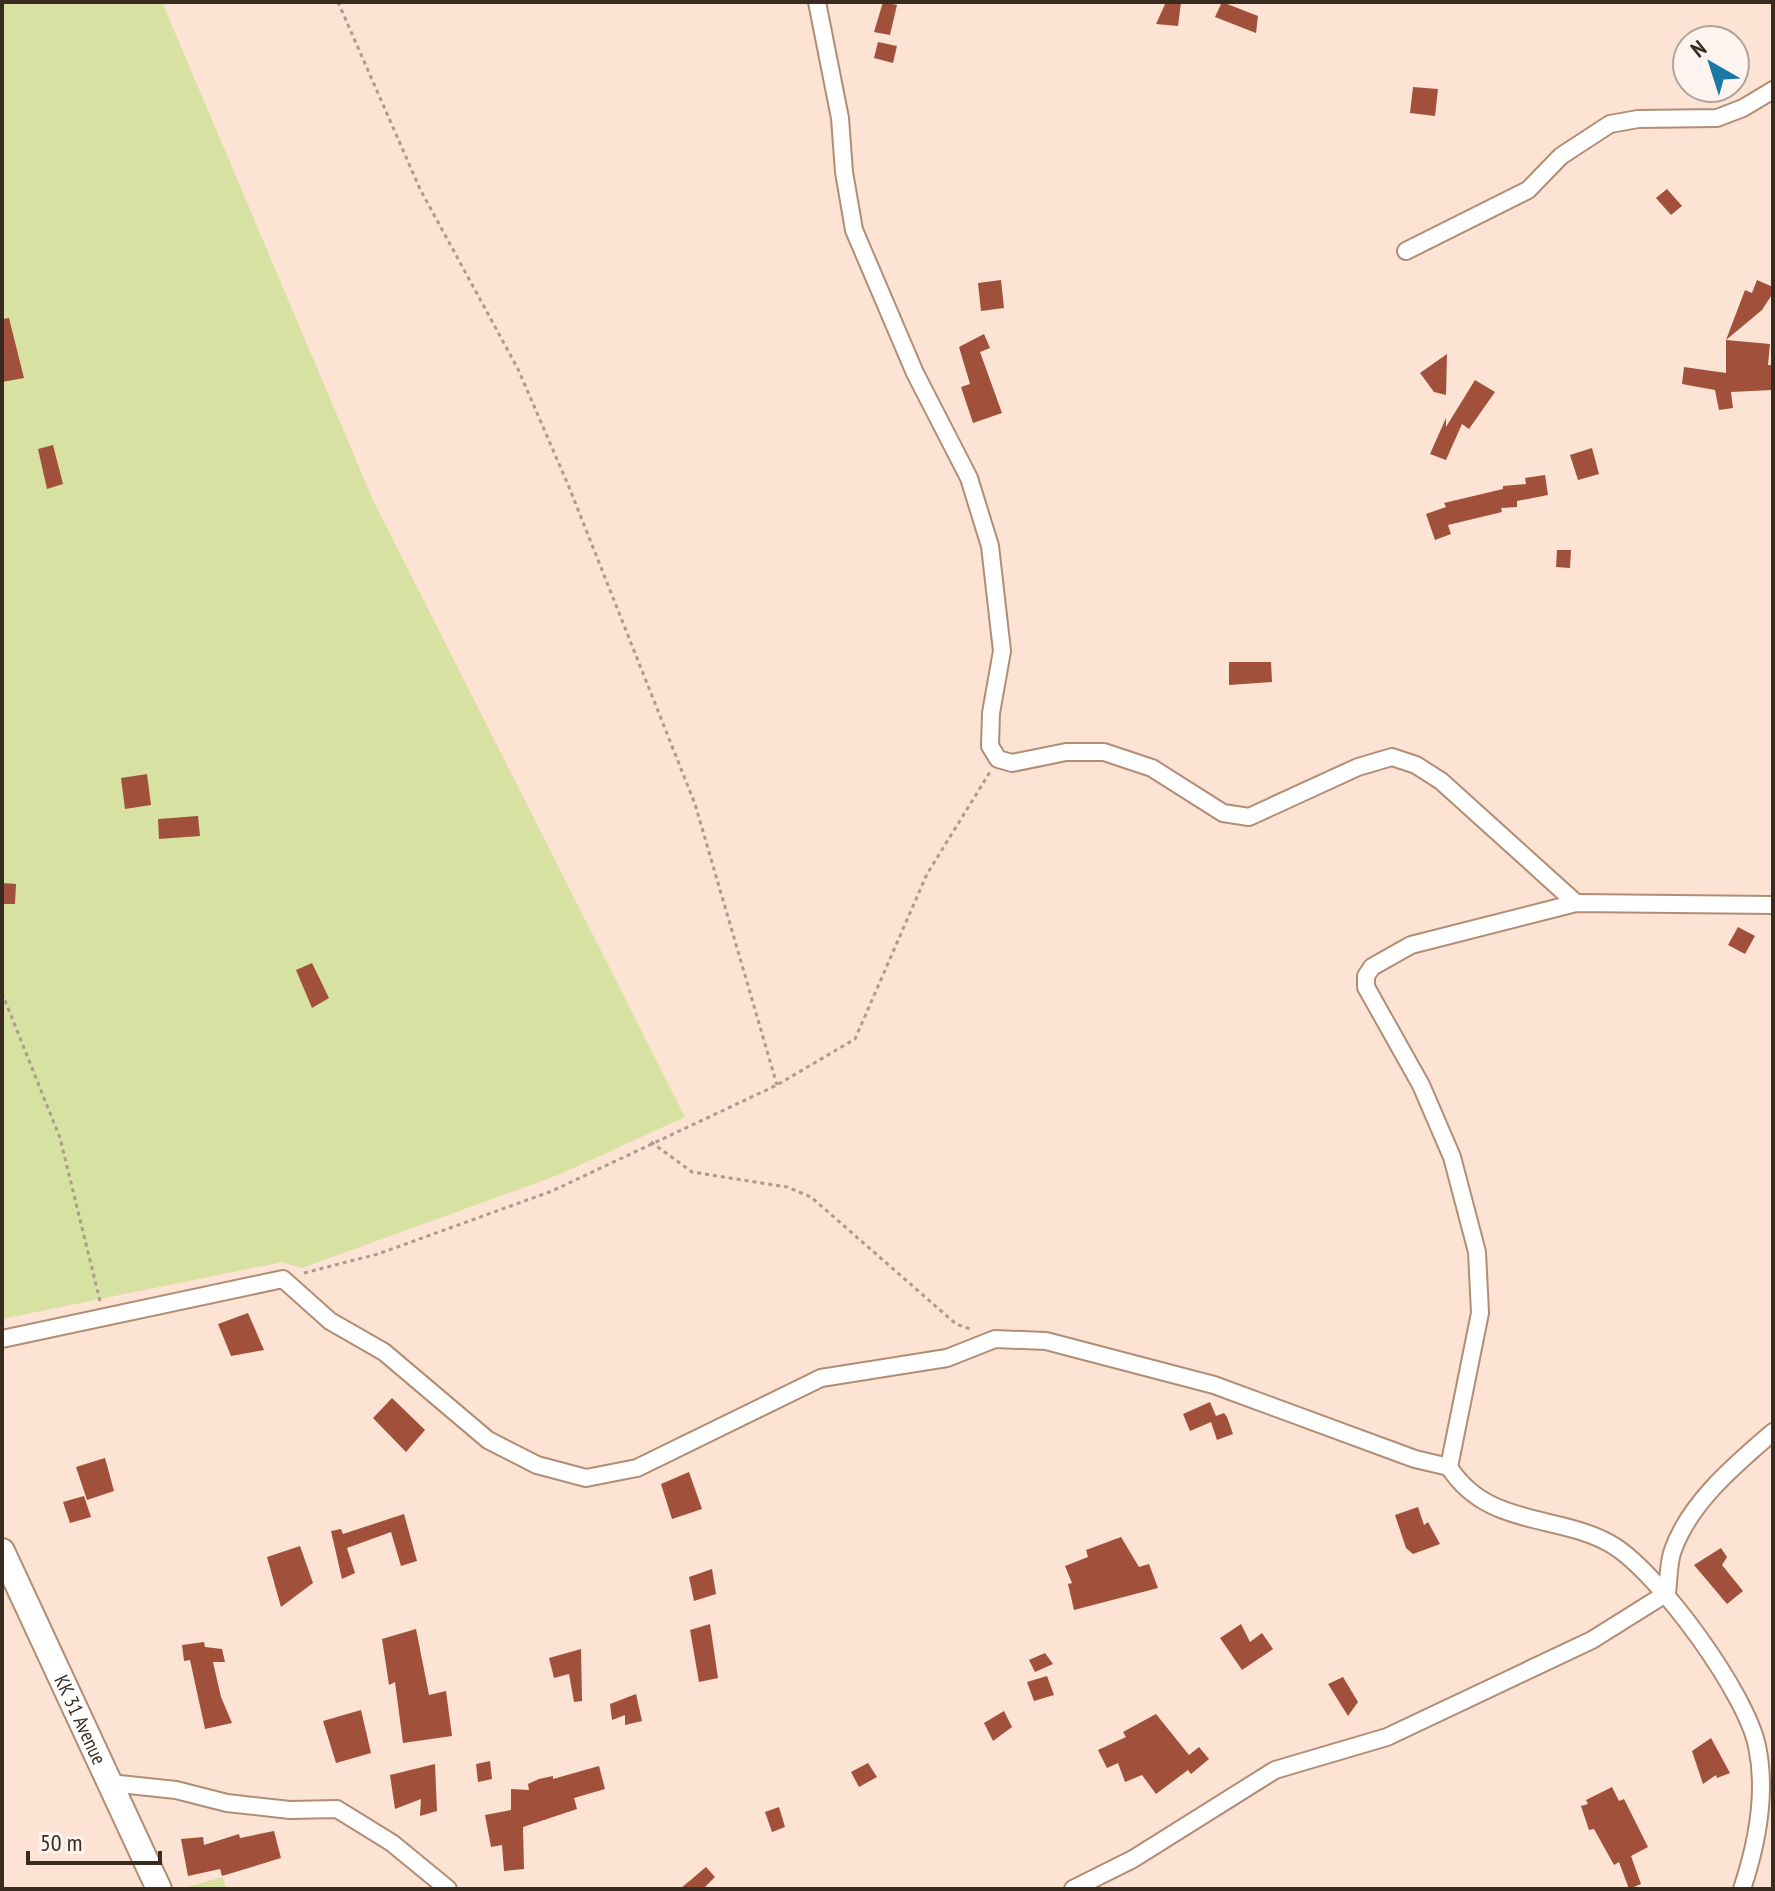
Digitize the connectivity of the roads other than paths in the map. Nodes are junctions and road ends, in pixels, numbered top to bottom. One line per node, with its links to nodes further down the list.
1 (817, 2): 4 (street)
2 (1773, 90): 3 (street)
3 (1406, 251)
4 (1576, 903): 5 (street); 8 (street)
5 (1773, 905)
6 (2, 1339): 8 (street)
7 (1773, 1432): 10 (street)
8 (1449, 1467): 10 (street)
9 (2, 1551): 11 (main road, KK 31 Avenue)
10 (1667, 1593): 14 (street); 15 (street)
11 (110, 1783): 12 (main road, KK 31 Avenue); 13 (street)
12 (159, 1889)
13 (448, 1889)
14 (1073, 1889)
15 (1742, 1889)

